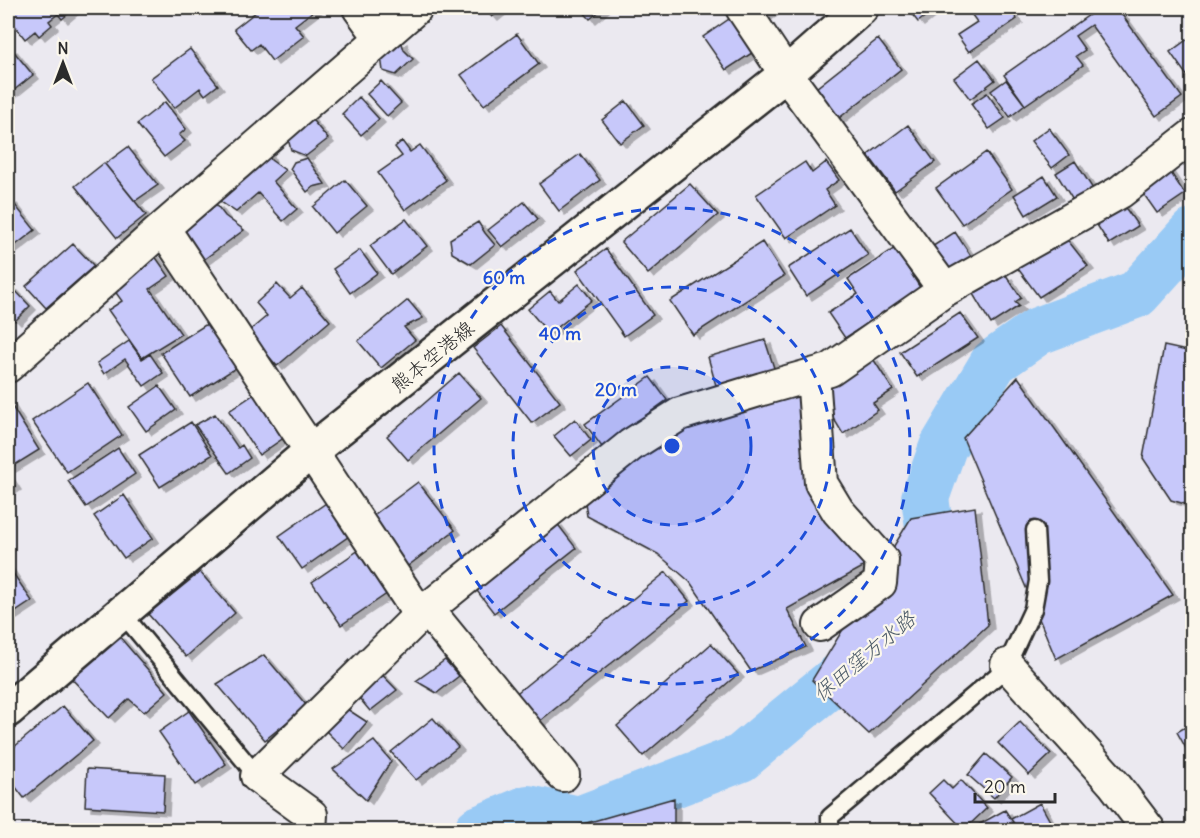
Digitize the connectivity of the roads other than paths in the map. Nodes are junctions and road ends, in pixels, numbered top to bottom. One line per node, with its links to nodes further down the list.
1 (359, 8): 5 (street)
2 (417, 8): 5 (street)
3 (742, 8): 6 (street)
4 (861, 8): 6 (main road, 熊本空港線)
5 (381, 38): 8 (street)
6 (786, 74): 9 (street); 12 (main road, 熊本空港線)
7 (1192, 136): 9 (street)
8 (163, 228): 10 (street); 12 (street)
9 (945, 290): 11 (street)
10 (8, 366)
11 (813, 375): 14 (street); 16 (street)
12 (310, 452): 14 (street); 15 (main road, 熊本空港線)
13 (1035, 530): 17 (lane)
14 (424, 612): 19 (street); 20 (street)
15 (122, 613): 18 (main road, 熊本空港線); 20 (lane)
16 (820, 625)
17 (1006, 665): 22 (lane); 23 (street)
18 (8, 710)
19 (563, 775)
20 (256, 777): 21 (street)
21 (310, 831)
22 (830, 831)
23 (1149, 831)

